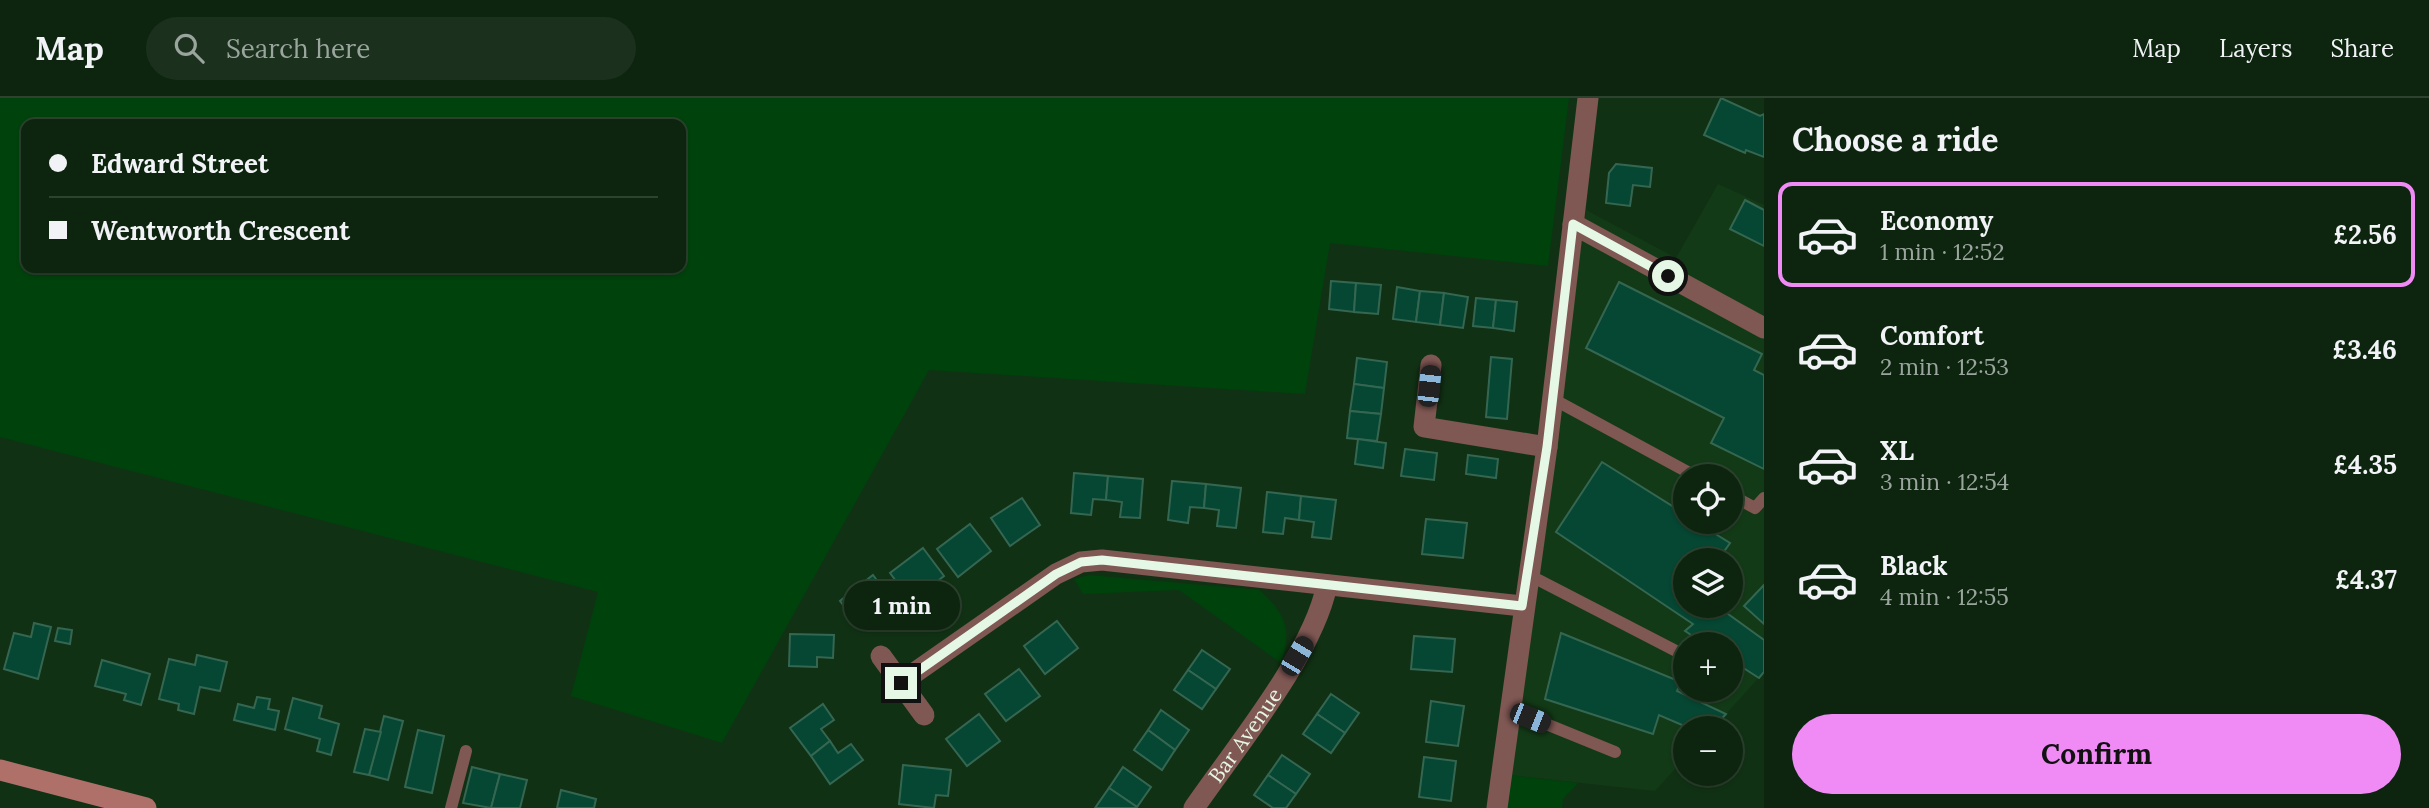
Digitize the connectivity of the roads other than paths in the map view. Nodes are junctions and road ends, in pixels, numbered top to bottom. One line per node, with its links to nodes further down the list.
1 (1588, 98): 2 (street)
2 (1573, 224): 3 (street); 5 (street)
3 (1764, 328)
4 (1431, 365): 6 (street)
5 (1552, 399): 6 (street); 7 (lane)
6 (1547, 447): 10 (street)
7 (1673, 464)
8 (1764, 498): 9 (lane)
9 (1743, 502)
10 (1527, 574): 12 (street); 13 (lane)
11 (1327, 585): 12 (street); 15 (street); 23 (street, Bar Avenue)
12 (1522, 606): 16 (street)
13 (1673, 649)
14 (881, 656): 15 (street)
15 (901, 683): 17 (street)
16 (1509, 709): 19 (lane); 24 (street)
17 (924, 715)
18 (466, 751): 22 (lane)
19 (1615, 752)
20 (0, 770): 21 (main road)
21 (146, 808)
22 (451, 808)
23 (1194, 808)
24 (1497, 808)

